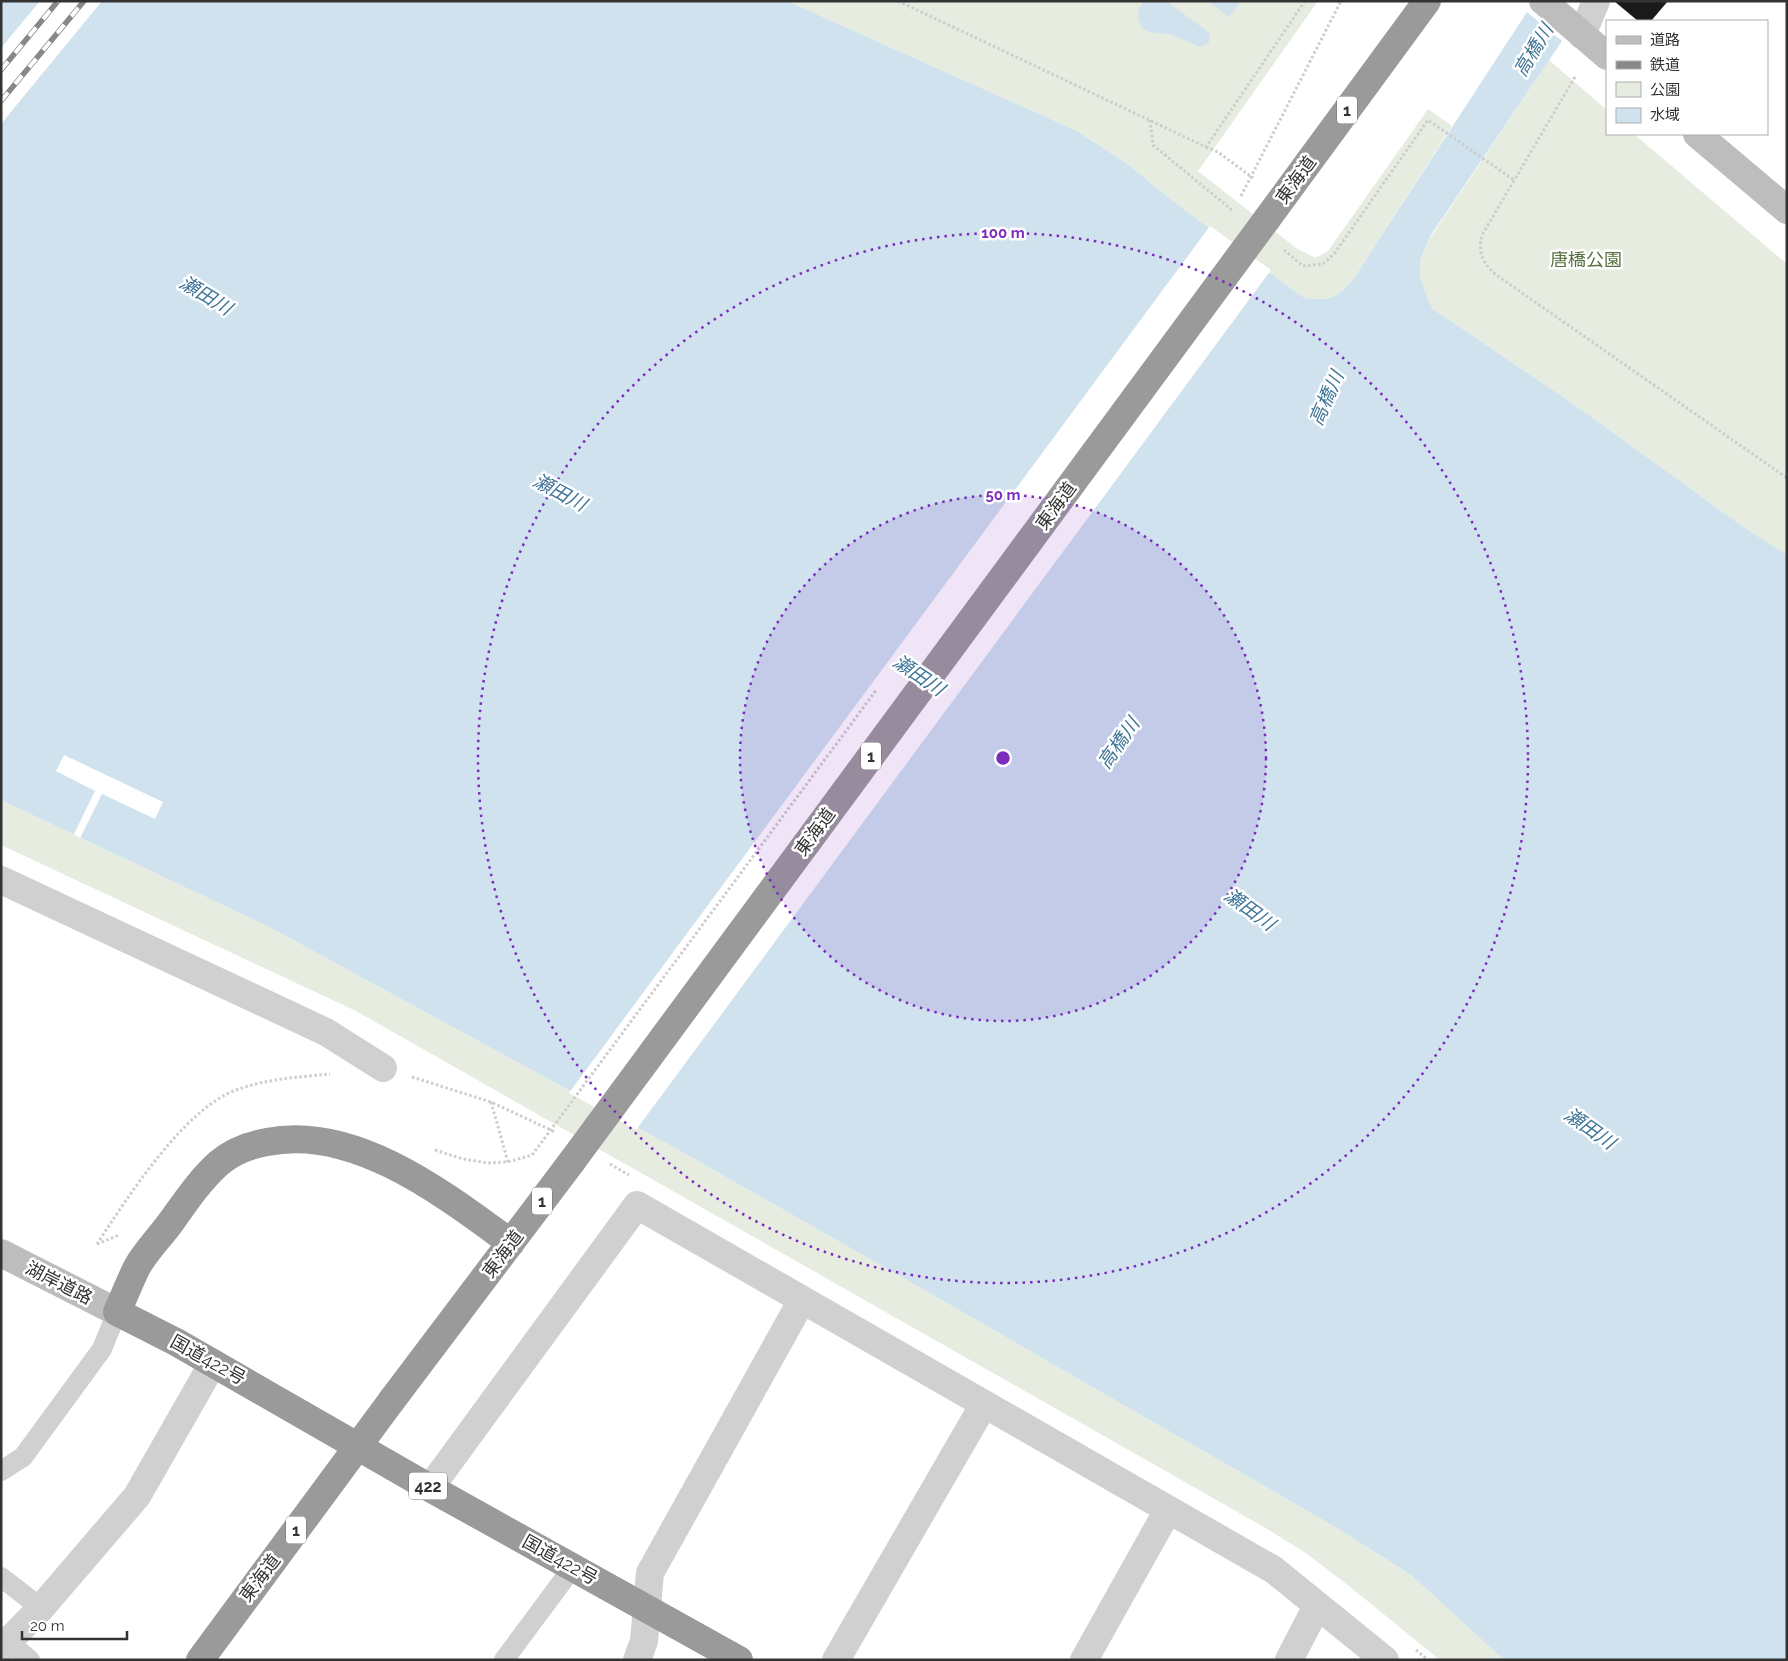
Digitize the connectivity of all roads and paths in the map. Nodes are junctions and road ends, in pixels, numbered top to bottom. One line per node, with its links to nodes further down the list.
1 (898, 1): 12 (path)
2 (1305, 1): 12 (path)
3 (1341, 1): 13 (path)
4 (1427, 1): 22 (highway, 東海道 / 1, bridge)
5 (1543, 1): 7 (main road)
6 (1596, 1): 7 (street)
7 (1578, 31): 8 (main road)
8 (1606, 55)
9 (1575, 77): 14 (path)
10 (1433, 123): 14 (path)
11 (1698, 135): 16 (main road)
12 (1206, 147): 13 (path)
13 (1252, 178): 15 (path)
14 (1514, 180): 17 (path)
15 (1240, 199)
16 (1787, 210)
17 (1787, 478)
18 (1, 880): 19 (street)
19 (383, 1068)
20 (491, 1102): 21 (path)
21 (508, 1162)
22 (511, 1243): 25 (highway); 39 (highway, 東海道 / 1, bridge)
23 (1, 1253): 25 (main road, 湖岸道路)
24 (802, 1300): 27 (street); 30 (street); 36 (street)
25 (117, 1312): 26 (highway, 国道422号 / 422); 29 (lane)
26 (214, 1363): 28 (highway, 国道422号 / 422); 35 (street)
27 (984, 1404): 31 (street); 43 (street)
28 (357, 1446): 30 (highway, 国道422号 / 422); 39 (street)
29 (1, 1471)
30 (430, 1488): 32 (highway, 国道422号 / 422)
31 (1168, 1510): 34 (street); 44 (street)
32 (573, 1567): 36 (highway, 国道422号 / 422); 40 (lane)
33 (1, 1577): 35 (lane)
34 (1317, 1606): 45 (street); 46 (street)
35 (41, 1608): 37 (street)
36 (647, 1608): 41 (street); 42 (highway, 国道422号 / 422)
37 (5, 1645): 38 (lane)
38 (30, 1660)
39 (200, 1660)
40 (504, 1660)
41 (637, 1660)
42 (739, 1660)
43 (836, 1660)
44 (1084, 1660)
45 (1290, 1660)
46 (1385, 1660)

